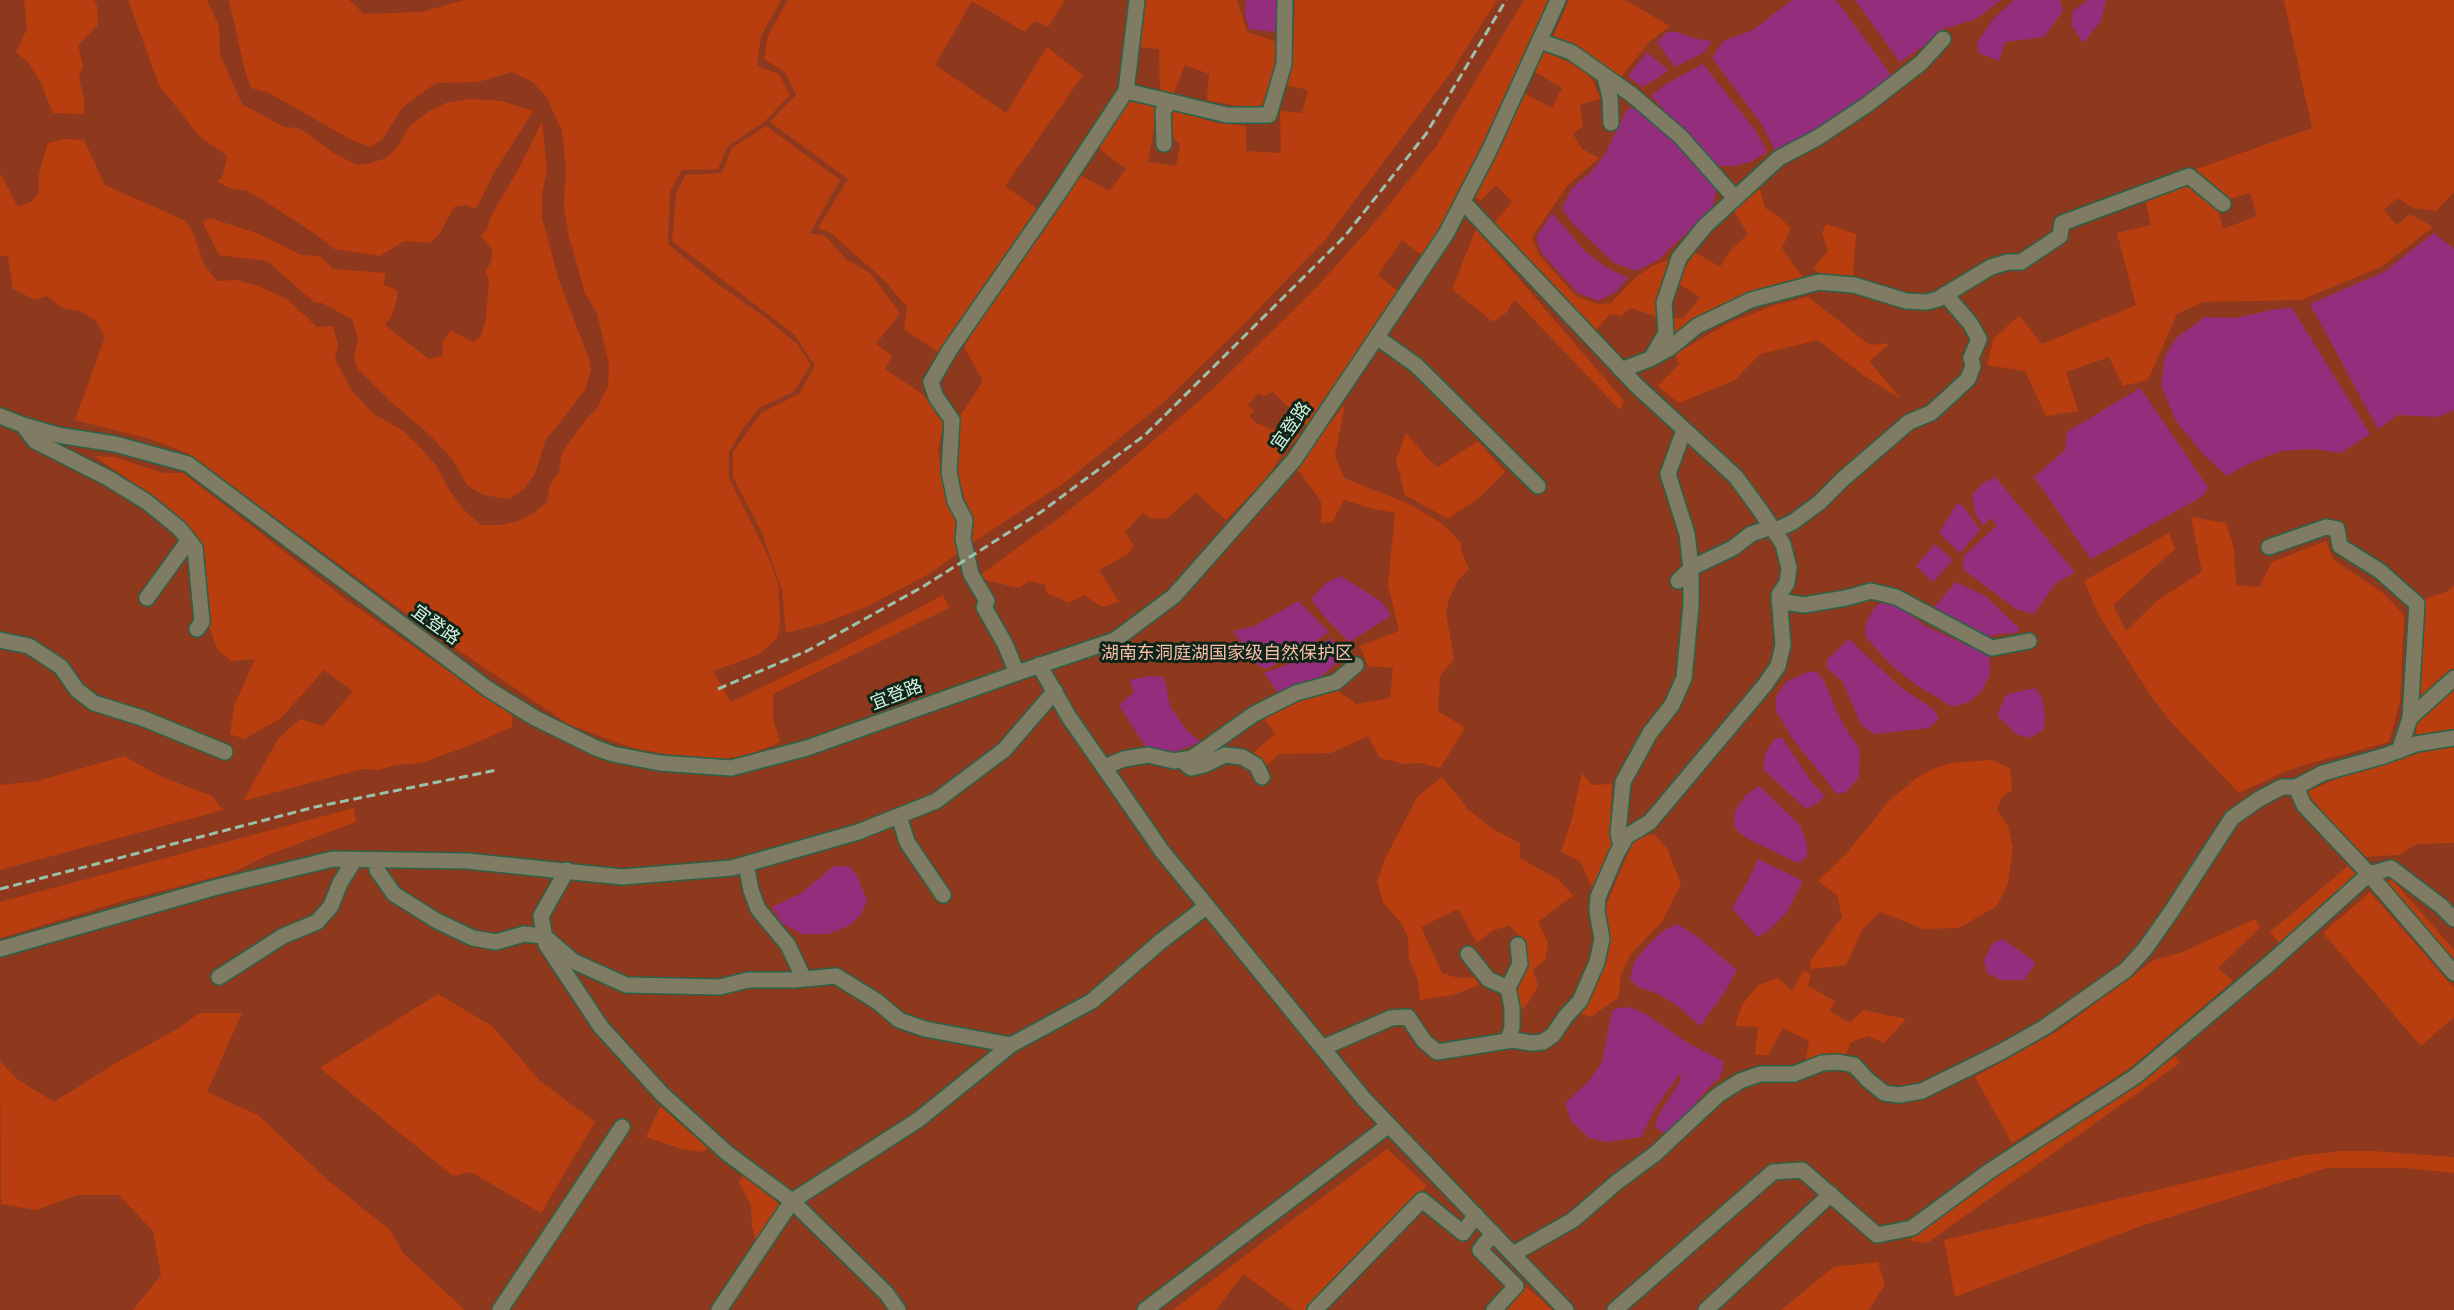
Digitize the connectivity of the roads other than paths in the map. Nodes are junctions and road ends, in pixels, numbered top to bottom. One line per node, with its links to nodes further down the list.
1 (1137, 0): 7 (street)
2 (1285, 0): 8 (street)
3 (1558, 0): 5 (street, 宜登路)
4 (1943, 39): 11 (street)
5 (1540, 41): 6 (street); 12 (street, 宜登路)
6 (1605, 77): 9 (street); 11 (street)
7 (1126, 91): 8 (street); 34 (street)
8 (1170, 102): 10 (street)
9 (1611, 123)
10 (1164, 144)
11 (1736, 198): 16 (street)
12 (1462, 202): 15 (street, 宜登路); 17 (street)
13 (2223, 204): 14 (street)
14 (1946, 294): 16 (street); 22 (street)
15 (1378, 338): 21 (street); 32 (street, 宜登路)
16 (1650, 360): 17 (street)
17 (1621, 370): 20 (street)
18 (0, 416): 19 (street, 宜登路)
19 (23, 426): 23 (street); 34 (street, 宜登路)
20 (1684, 430): 22 (street); 25 (street)
21 (1538, 486)
22 (1773, 529): 25 (street); 28 (street)
23 (189, 540): 27 (street); 29 (street)
24 (2269, 547): 37 (street)
25 (1691, 568): 26 (street); 46 (street)
26 (1678, 581)
27 (147, 598)
28 (1779, 601): 31 (street); 46 (street)
29 (197, 629)
30 (0, 640): 40 (street)
31 (2029, 641)
32 (1040, 665): 34 (street, 宜登路); 36 (street)
33 (1356, 665): 41 (street)
34 (1017, 673)
35 (2454, 678): 37 (street)
36 (1055, 691): 42 (street); 45 (street)
37 (2410, 718): 39 (street)
38 (2454, 738): 39 (street)
39 (2399, 751): 44 (street)
40 (225, 752)
41 (1181, 760): 42 (street); 43 (street)
42 (1104, 767): 53 (street)
43 (1262, 777)
44 (2296, 787): 51 (street); 74 (street)
45 (899, 816): 49 (street); 52 (street)
46 (1622, 846): 63 (street)
47 (376, 860): 50 (street); 55 (street); 57 (street)
48 (352, 864): 60 (street)
49 (746, 864): 50 (street); 61 (street)
50 (567, 870): 55 (street)
51 (2369, 874): 54 (street); 59 (street); 68 (street)
52 (943, 895)
53 (1207, 906): 64 (street); 65 (street)
54 (2454, 919)
55 (544, 936): 61 (street); 69 (street)
56 (1518, 945): 62 (street)
57 (0, 949)
58 (1468, 954): 62 (street)
59 (2454, 972)
60 (219, 977)
61 (804, 979): 64 (street)
62 (1508, 988): 63 (street)
63 (1508, 1041): 65 (street)
64 (1011, 1046): 69 (street)
65 (1322, 1048): 66 (street)
66 (1389, 1125): 70 (street); 79 (street)
67 (622, 1127): 76 (street)
68 (1831, 1194): 75 (street); 83 (street)
69 (792, 1201): 77 (street); 78 (street)
70 (1476, 1215): 71 (street); 72 (street)
71 (1463, 1233): 73 (street); 80 (street)
72 (1493, 1233): 73 (street); 74 (street)
73 (1480, 1250): 81 (street)
74 (1513, 1254): 82 (street)
75 (1622, 1308)
76 (500, 1310)
77 (719, 1310)
78 (898, 1310)
79 (1145, 1310)
80 (1316, 1310)
81 (1494, 1310)
82 (1566, 1310)
83 (1706, 1310)

